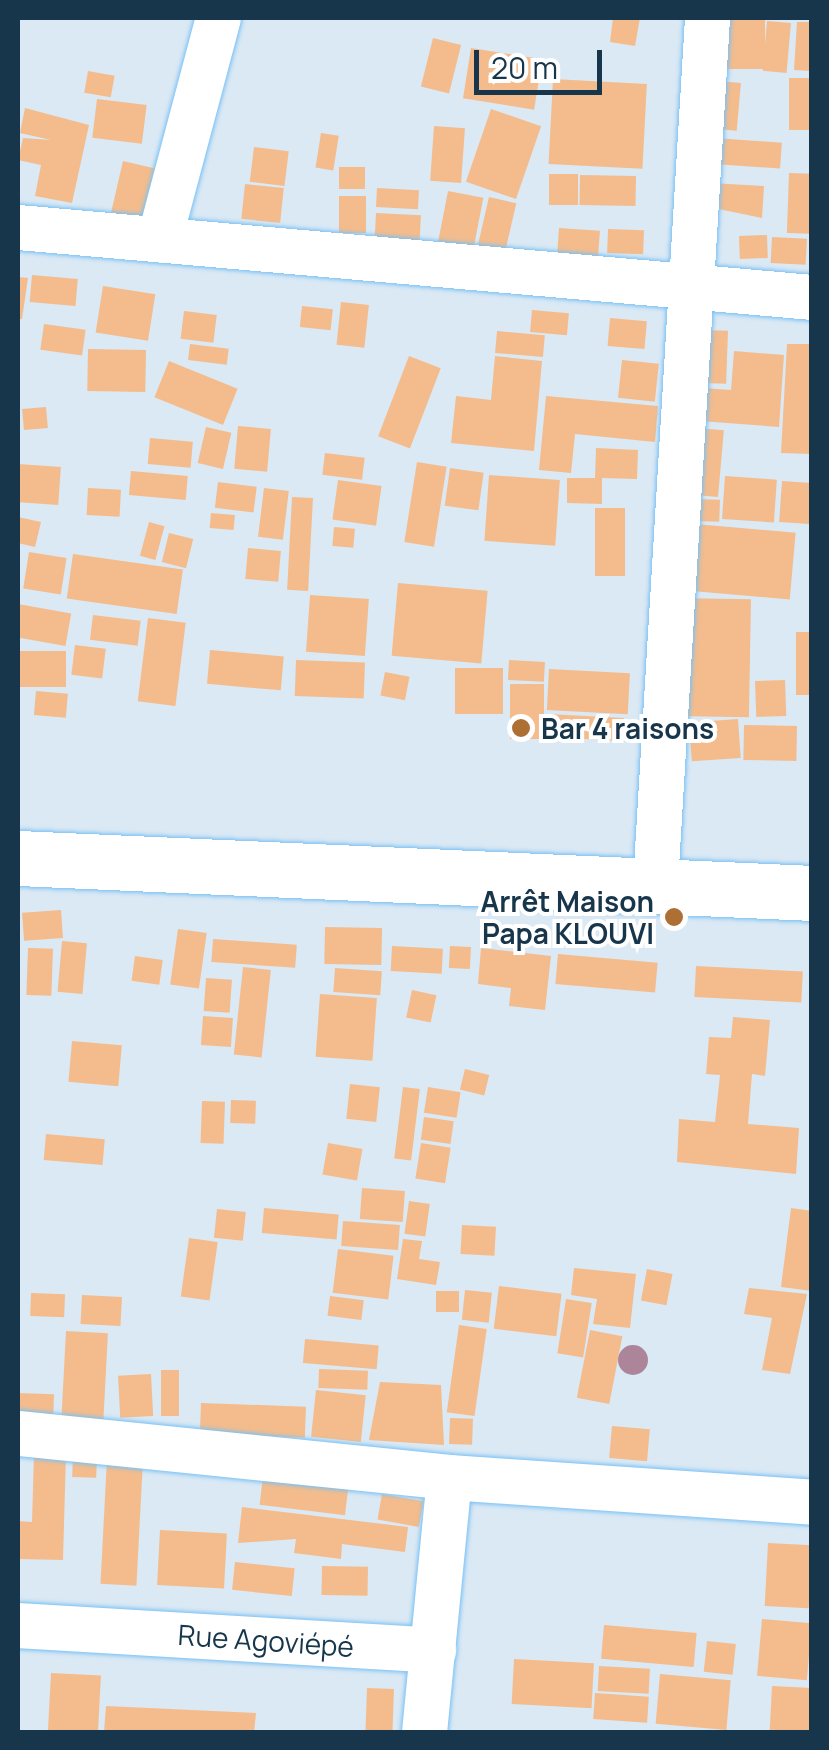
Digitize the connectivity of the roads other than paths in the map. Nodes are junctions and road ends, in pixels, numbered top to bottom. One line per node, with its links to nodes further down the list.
1 (218, 18): 4 (street)
2 (707, 18): 5 (street)
3 (18, 227): 4 (street)
4 (158, 239): 5 (street)
5 (686, 287): 6 (street); 8 (street)
6 (812, 297)
7 (18, 858): 8 (street)
8 (655, 884): 9 (street)
9 (812, 893)
10 (18, 1433): 11 (street)
11 (449, 1477): 12 (street); 14 (street)
12 (812, 1502)
13 (18, 1625): 14 (street, Rue Agoviépé)
14 (433, 1650): 15 (street)
15 (424, 1732)

